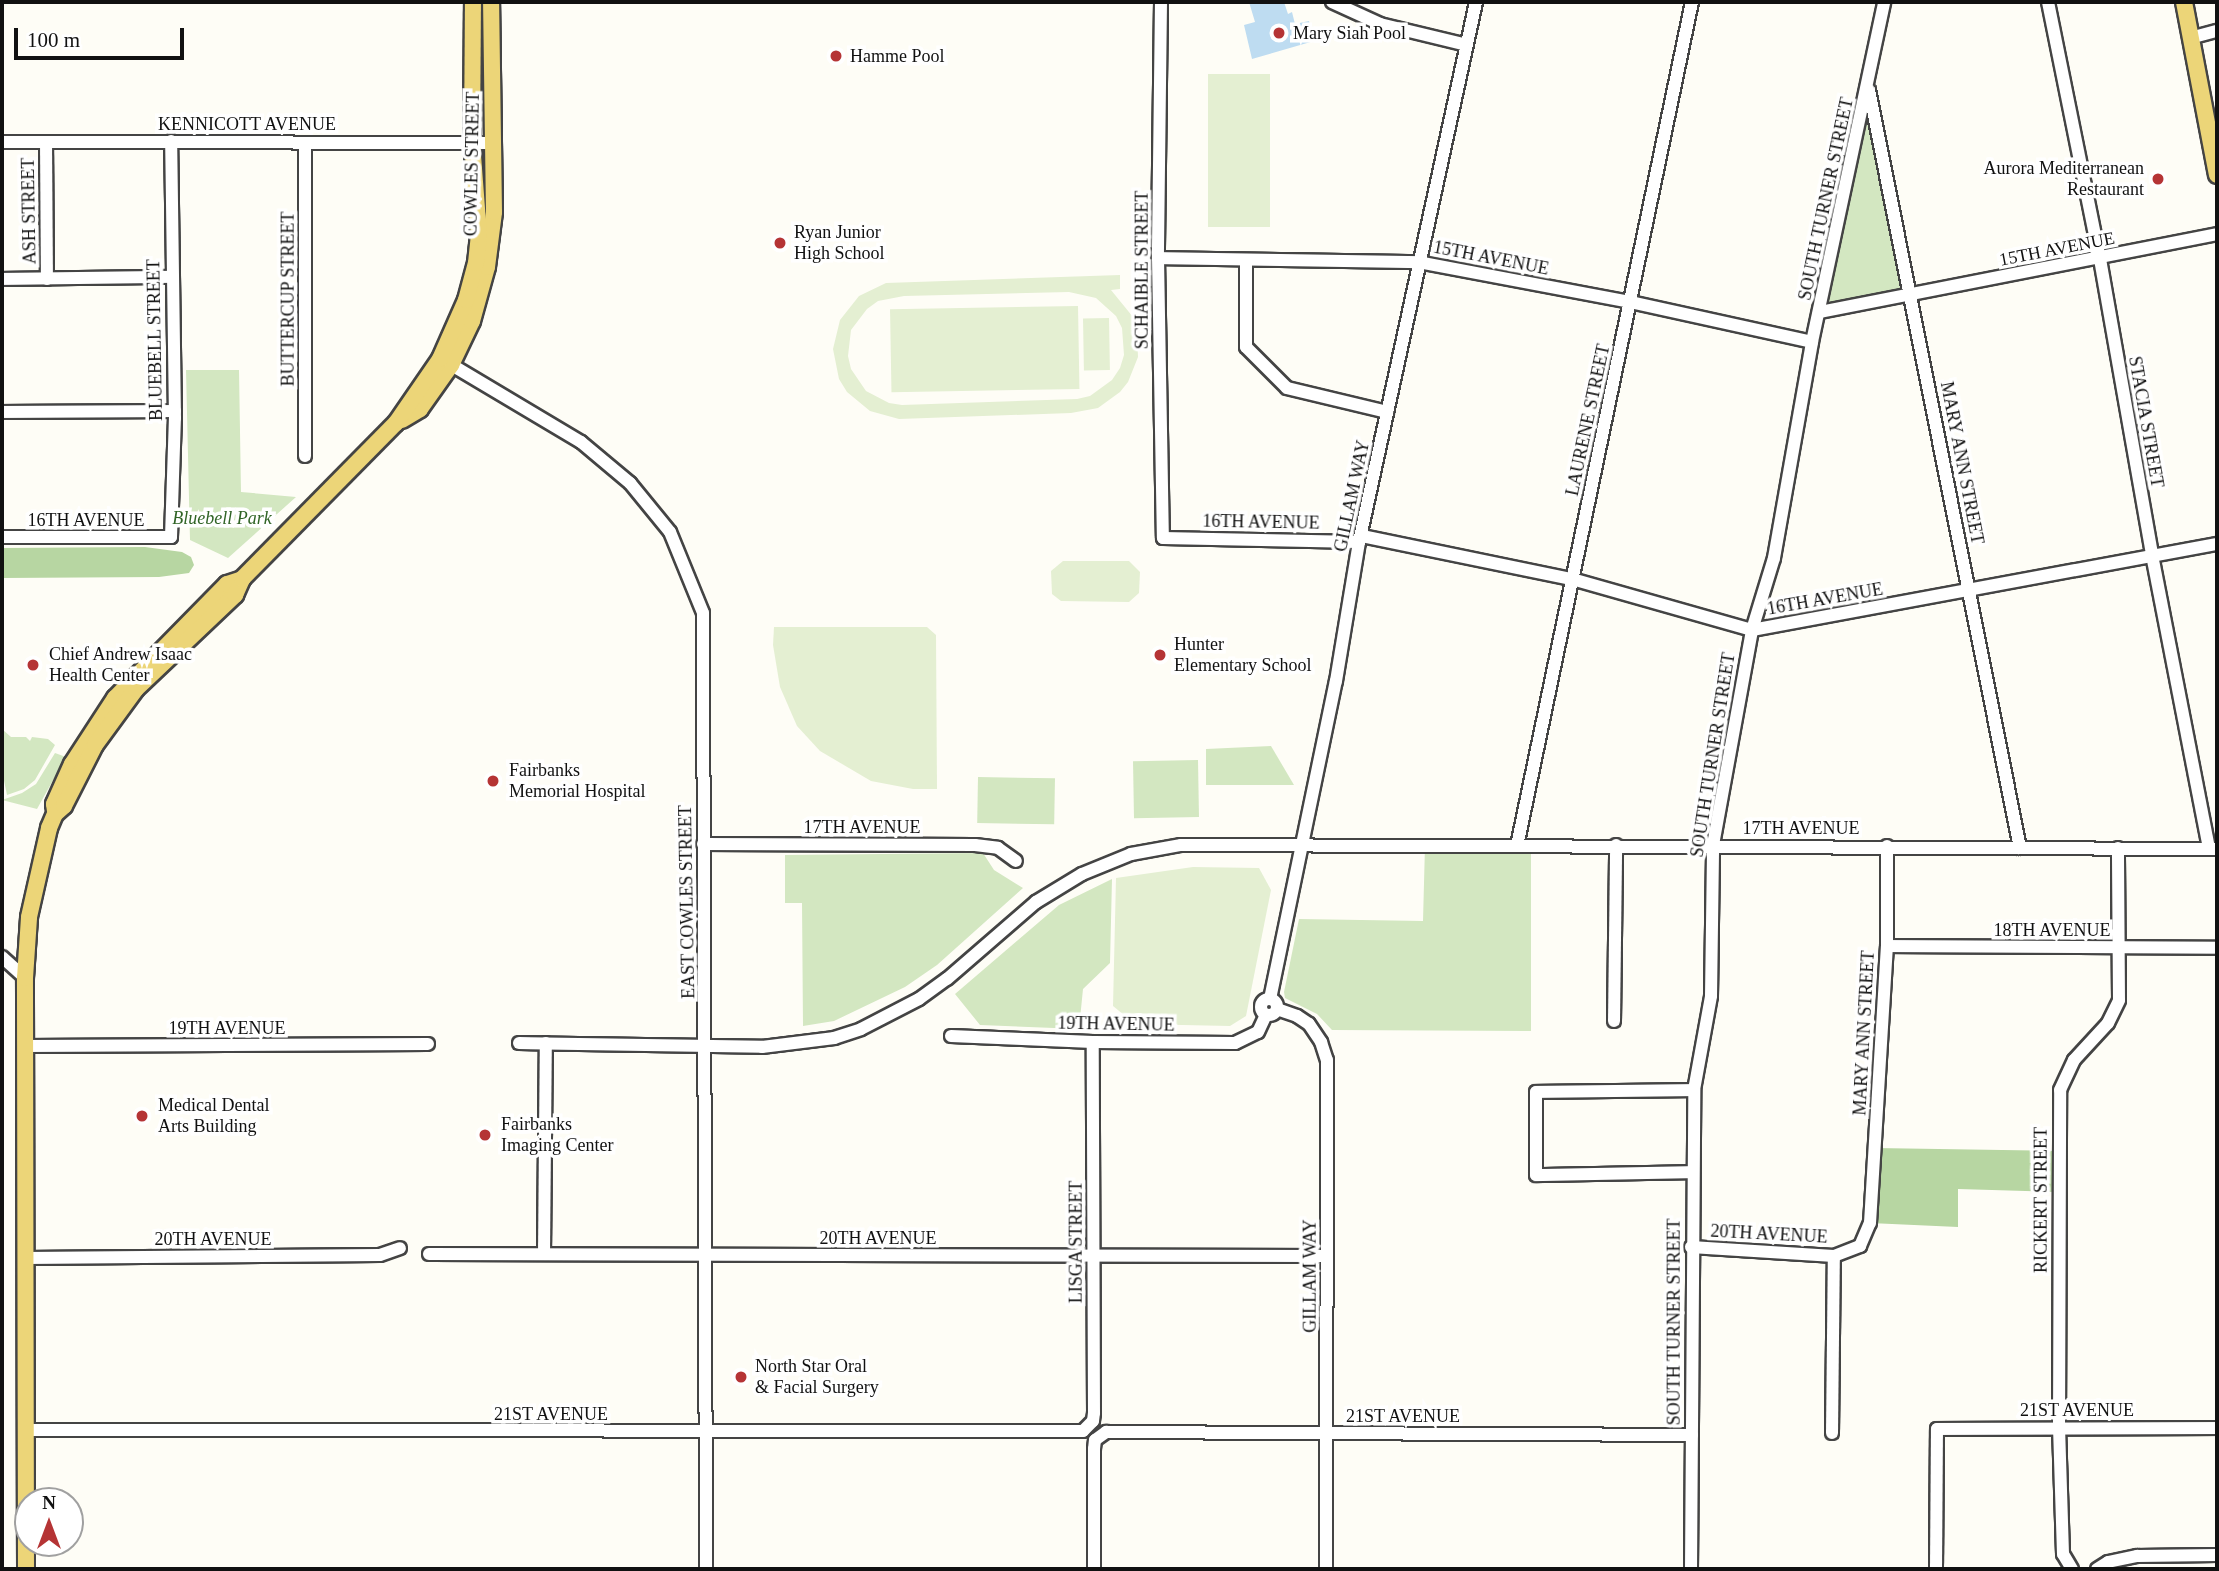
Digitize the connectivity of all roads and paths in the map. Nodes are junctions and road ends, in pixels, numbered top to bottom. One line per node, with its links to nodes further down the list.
1 (473, 2): 17 (main road, COWLES STREET)
2 (491, 2): 19 (main road, COWLES STREET)
3 (1161, 2): 22 (street, SCHAIBLE STREET)
4 (1332, 2): 12 (street)
5 (1476, 2): 12 (street, GILLAM WAY)
6 (1692, 2): 30 (street, LAURENE STREET)
7 (1884, 2): 13 (street, SOUTH TURNER STREET)
8 (2048, 2): 23 (street, STACIA STREET)
9 (2184, 2): 11 (main road)
10 (2217, 31): 11 (street)
11 (2190, 38): 20 (main road)
12 (1467, 45): 25 (street, GILLAM WAY)
13 (1868, 84): 29 (street, MARY ANN STREET); 31 (street, SOUTH TURNER STREET)
14 (2, 142): 15 (street, KENNICOTT AVENUE)
15 (46, 142): 16 (street, KENNICOTT AVENUE); 28 (street, ASH STREET)
16 (171, 142): 18 (street, KENNICOTT AVENUE); 26 (street, BLUEBELL STREET)
17 (472, 142): 18 (street, KENNICOTT AVENUE); 19 (street, KENNICOTT AVENUE); 33 (main road, COWLES STREET)
18 (305, 143): 37 (street, BUTTERCUP STREET)
19 (493, 143): 33 (main road, COWLES STREET)
20 (2217, 175)
21 (2217, 234): 23 (street, 15TH AVENUE)
22 (1158, 258): 24 (street, 15TH AVENUE); 40 (street, SCHAIBLE STREET)
23 (2100, 259): 29 (street, 15TH AVENUE); 43 (street, STACIA STREET)
24 (1246, 260): 25 (street, 15TH AVENUE); 36 (street)
25 (1418, 262): 30 (street, 15TH AVENUE); 36 (street, GILLAM WAY)
26 (172, 277): 28 (street); 35 (street, BLUEBELL STREET)
27 (2, 279): 28 (street)
28 (47, 279)
29 (1911, 294): 31 (street, 15TH AVENUE); 45 (street, MARY ANN STREET)
30 (1630, 302): 32 (street, 15TH AVENUE); 44 (street, LAURENE STREET)
31 (1820, 312): 32 (street, SOUTH TURNER STREET)
32 (1812, 342): 46 (street, SOUTH TURNER STREET)
33 (446, 362): 47 (street, EAST COWLES STREET); 61 (main road)
34 (2, 411): 35 (street)
35 (175, 411): 39 (street, BLUEBELL STREET)
36 (1387, 412): 41 (street, GILLAM WAY)
37 (305, 456)
38 (2, 537): 39 (street, 16TH AVENUE)
39 (171, 537)
40 (1163, 538): 41 (street, 16TH AVENUE)
41 (1360, 539): 44 (street, 16TH AVENUE); 48 (street, GILLAM WAY)
42 (2217, 544): 43 (street, 16TH AVENUE)
43 (2152, 555): 45 (street, 16TH AVENUE); 55 (street, STACIA STREET)
44 (1572, 579): 46 (street, 16TH AVENUE); 51 (street, LAURENE STREET)
45 (1969, 590): 46 (street, 16TH AVENUE); 53 (street, MARY ANN STREET)
46 (1752, 630): 50 (street, SOUTH TURNER STREET)
47 (704, 844): 56 (street, 17TH AVENUE); 70 (street, EAST COWLES STREET)
48 (1301, 844): 51 (street, 17TH AVENUE); 62 (street, GILLAM WAY); 70 (street, 17TH AVENUE)
49 (1616, 845): 50 (street, 17TH AVENUE); 51 (street, 17TH AVENUE); 63 (street)
50 (1713, 845): 52 (street, 17TH AVENUE); 71 (street, SOUTH TURNER STREET)
51 (1517, 846)
52 (1887, 846): 53 (street, 17TH AVENUE); 57 (street, MARY ANN STREET)
53 (2020, 848): 54 (street, 17TH AVENUE)
54 (2118, 848): 55 (street, 17TH AVENUE); 58 (street, RICKERT STREET)
55 (2213, 849)
56 (1016, 861)
57 (1887, 946): 58 (street, 18TH AVENUE); 73 (street, MARY ANN STREET)
58 (2121, 948): 59 (street, 18TH AVENUE); 83 (street, RICKERT STREET)
59 (2217, 948)
60 (2, 957): 61 (street)
61 (25, 978): 69 (main road)
62 (1271, 1008): 65 (street, 19TH AVENUE); 80 (street, GILLAM WAY)
63 (1614, 1021)
64 (951, 1036): 65 (street, 19TH AVENUE)
65 (1093, 1042): 79 (street, LISGA STREET)
66 (519, 1043): 67 (street)
67 (546, 1043): 70 (street); 77 (street)
68 (429, 1044): 69 (street, 19TH AVENUE)
69 (26, 1046): 82 (main road)
70 (706, 1047): 78 (street, EAST COWLES STREET)
71 (1694, 1090): 72 (street, SOUTH TURNER STREET); 72 (street)
72 (1693, 1171): 74 (street, SOUTH TURNER STREET)
73 (1870, 1223): 81 (street, 20TH AVENUE)
74 (1691, 1247): 81 (street, 20TH AVENUE); 90 (street, SOUTH TURNER STREET)
75 (400, 1248): 82 (street, 20TH AVENUE)
76 (429, 1254): 77 (street, 20TH AVENUE)
77 (544, 1254): 78 (street, 20TH AVENUE)
78 (707, 1255): 79 (street, 20TH AVENUE); 86 (street, EAST COWLES STREET)
79 (1094, 1256): 80 (street, 20TH AVENUE); 87 (street, LISGA STREET)
80 (1327, 1256): 88 (street, GILLAM WAY)
81 (1834, 1256): 89 (street)
82 (26, 1258): 85 (main road)
83 (2059, 1427): 84 (street, 21ST AVENUE); 97 (street, 21ST AVENUE); 98 (street, RICKERT STREET)
84 (2217, 1428)
85 (26, 1430): 86 (street, 21ST AVENUE); 92 (main road)
86 (706, 1431): 87 (street, 21ST AVENUE); 93 (street, EAST COWLES STREET)
87 (1077, 1432)
88 (1327, 1432): 90 (street, 21ST AVENUE); 94 (street, 21ST AVENUE); 95 (street, GILLAM WAY)
89 (1832, 1433)
90 (1692, 1435): 96 (street, SOUTH TURNER STREET)
91 (2217, 1555): 99 (street)
92 (26, 1569)
93 (706, 1569)
94 (1094, 1569)
95 (1326, 1569)
96 (1691, 1569)
97 (1937, 1569)
98 (2072, 1569)
99 (2098, 1569)

